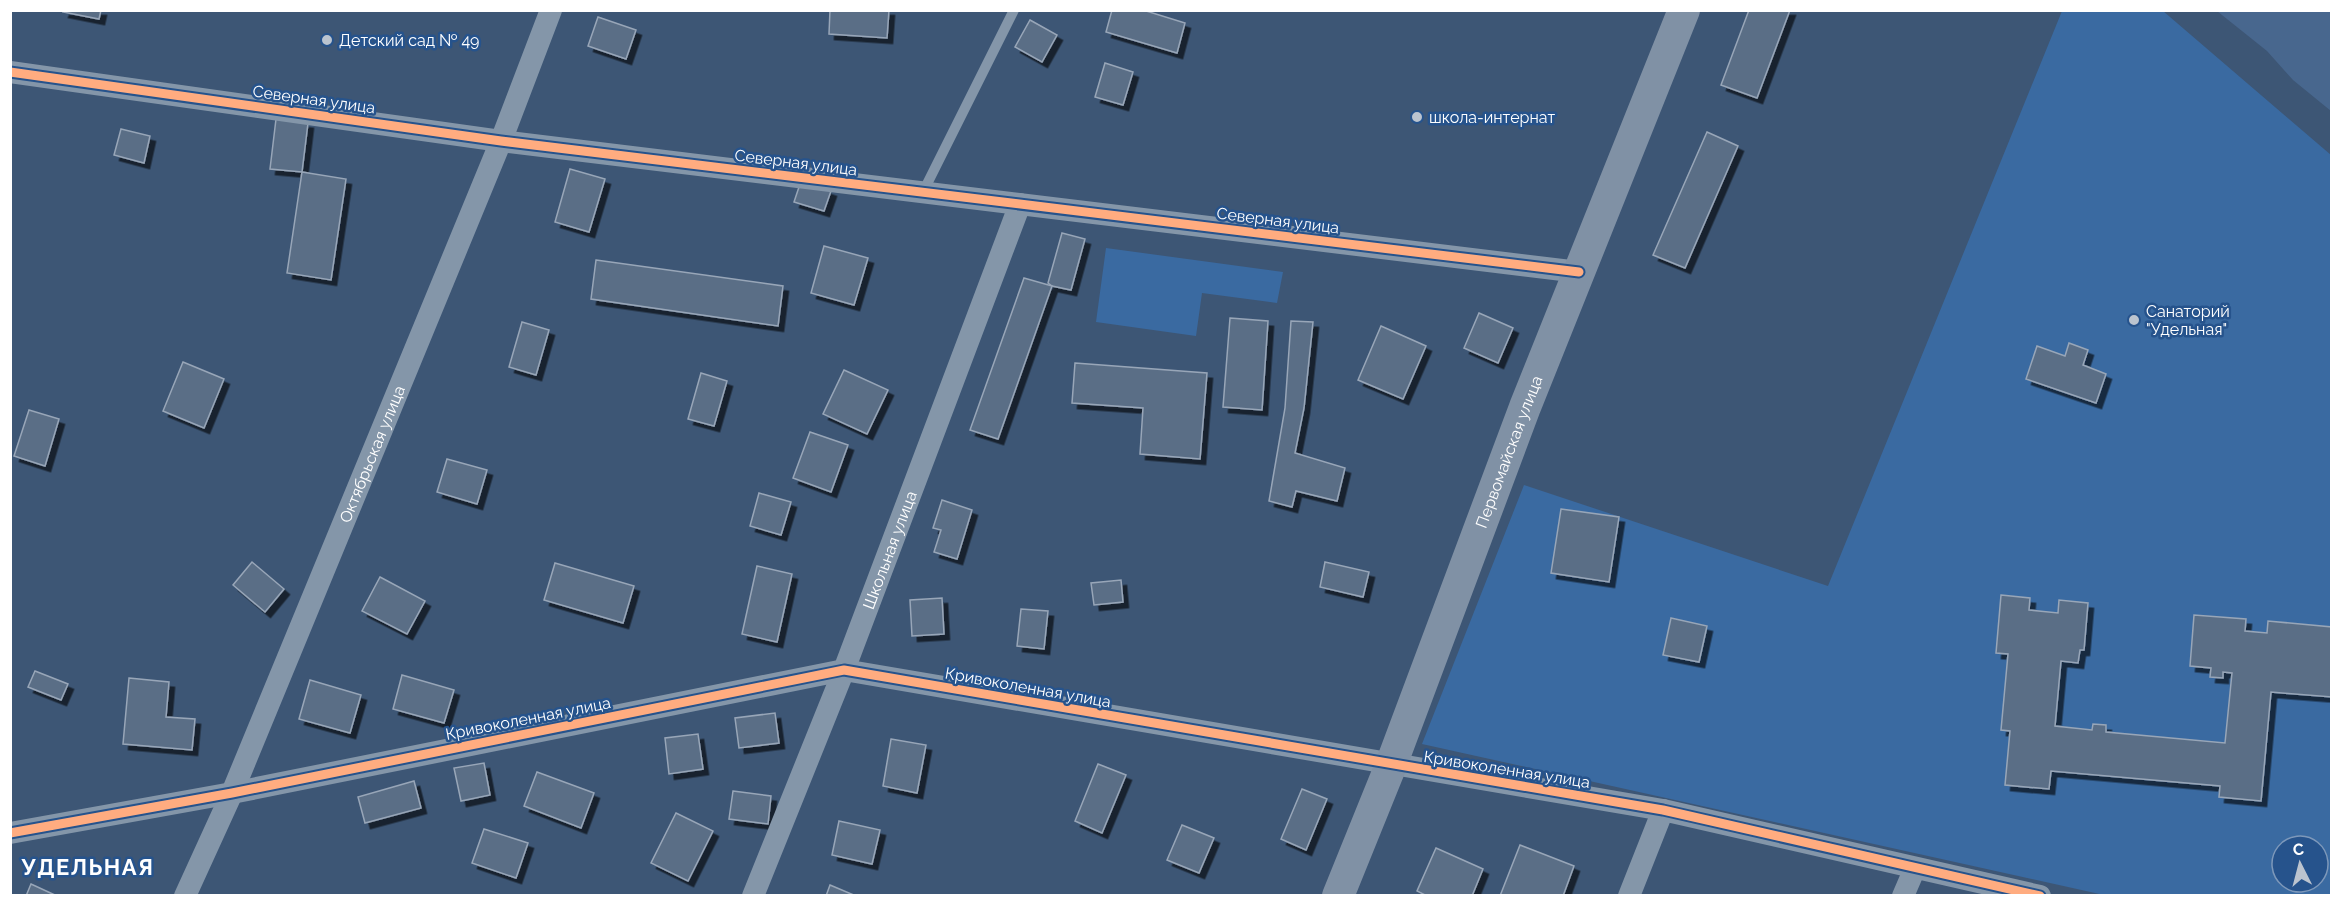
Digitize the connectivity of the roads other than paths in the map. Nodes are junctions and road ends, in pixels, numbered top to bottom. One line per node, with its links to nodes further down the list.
1 (551, 10): 5 (street, Октябрьская улица)
2 (1014, 10): 6 (lane)
3 (1684, 10): 8 (main road, Первомайская улица)
4 (10, 72): 5 (street, Северная улица)
5 (501, 141): 6 (street, Северная улица); 11 (street, Октябрьская улица)
6 (923, 192): 7 (street, Северная улица)
7 (1020, 204): 8 (street, Северная улица); 9 (street, Школьная улица)
8 (1579, 272): 10 (main road, Первомайская улица)
9 (844, 670): 10 (street, Кривоколенная улица); 11 (street, Кривоколенная улица); 16 (street, Школьная улица)
10 (1391, 765): 12 (street, Кривоколенная улица); 17 (main road, Первомайская улица)
11 (232, 793): 13 (street, Кривоколенная улица); 15 (street, Октябрьская улица)
12 (1664, 810): 14 (street, Кривоколенная улица); 18 (street)
13 (10, 833)
14 (1915, 868): 19 (street); 20 (street, Кривоколенная улица)
15 (185, 896)
16 (753, 896)
17 (1338, 896)
18 (1629, 896)
19 (1903, 896)
20 (2040, 896)

